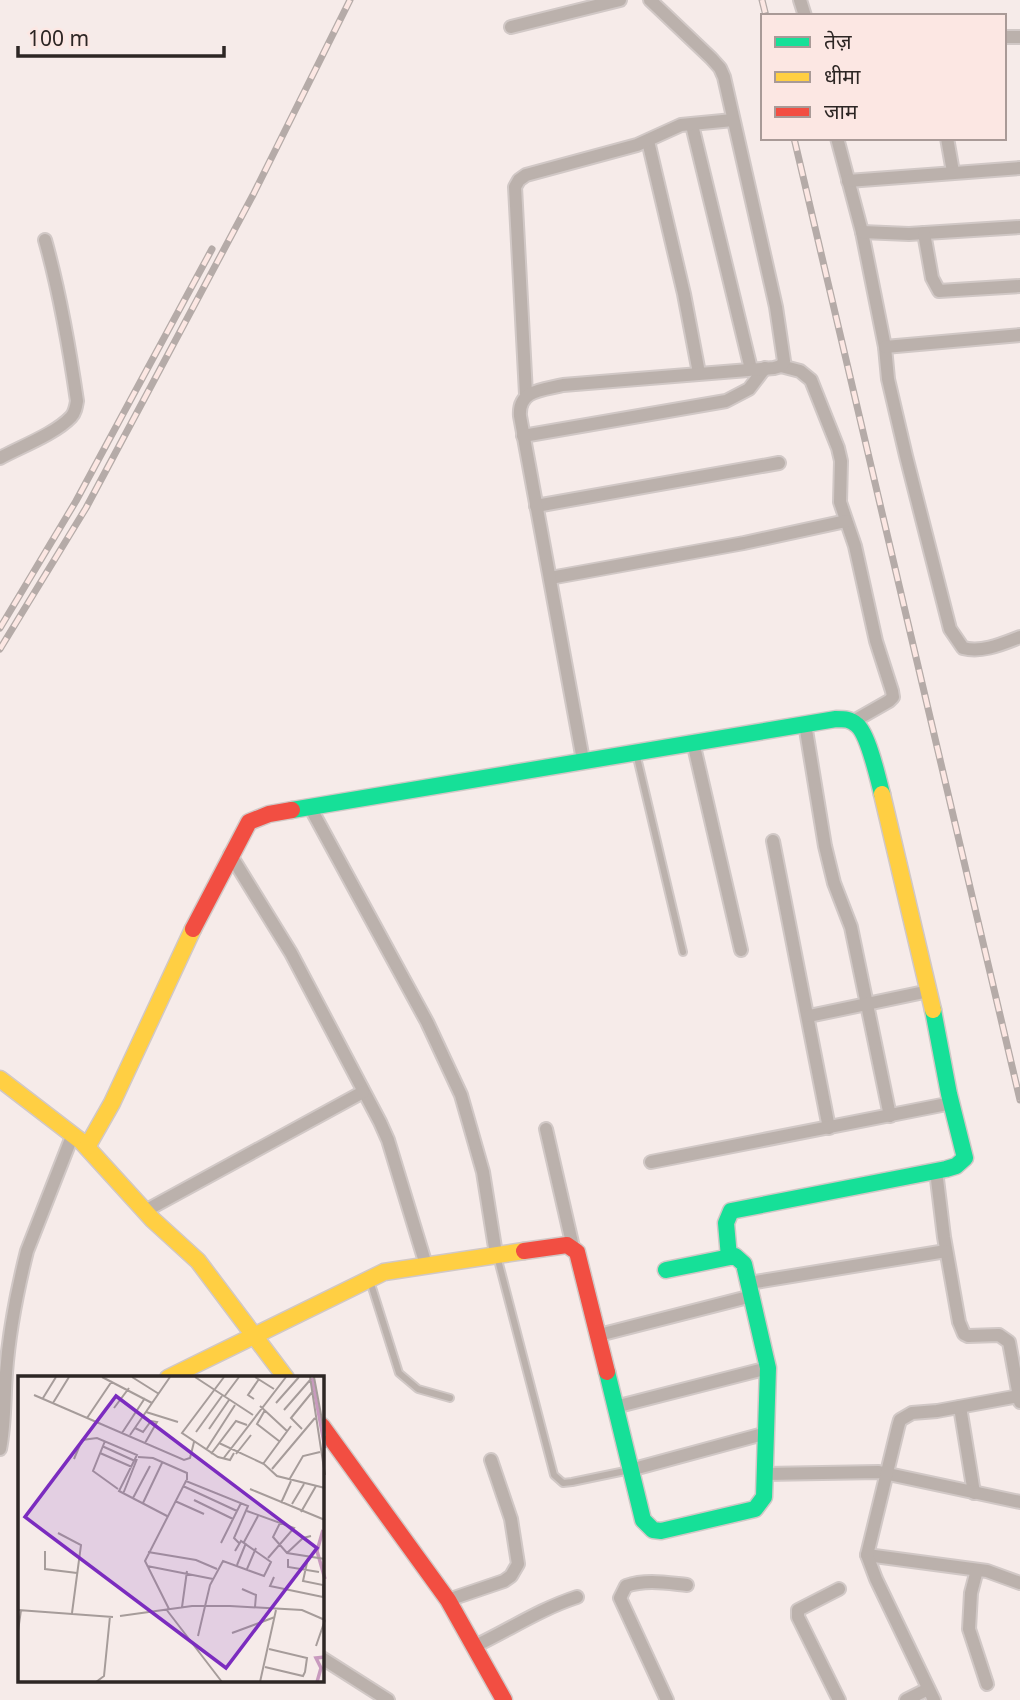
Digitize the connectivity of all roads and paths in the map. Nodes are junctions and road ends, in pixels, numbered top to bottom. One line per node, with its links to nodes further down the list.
1 (620, 0): 3 (street)
2 (650, 0): 4 (street)
3 (511, 27)
4 (733, 120): 5 (street); 19 (street)
5 (692, 125): 8 (street); 21 (street)
6 (838, 140): 11 (street)
7 (947, 140): 10 (street)
8 (648, 141): 22 (street); 23 (street)
9 (1020, 168): 10 (street)
10 (953, 172): 11 (street)
11 (848, 181): 13 (street)
12 (1020, 227): 14 (street)
13 (862, 232): 14 (street); 18 (street)
14 (924, 233): 16 (street)
15 (45, 240): 25 (street)
16 (1020, 286)
17 (1020, 335): 18 (street)
18 (886, 347): 30 (street)
19 (781, 366): 20 (street); 28 (street)
20 (765, 368): 21 (street); 24 (street)
21 (751, 369): 22 (street)
22 (699, 373): 23 (street)
23 (526, 394): 24 (street)
24 (523, 436): 27 (street)
25 (0, 458)
26 (779, 463): 27 (street)
27 (536, 506): 29 (street)
28 (846, 521): 29 (street); 31 (street)
29 (550, 578): 35 (street)
30 (1020, 637)
31 (854, 721): 32 (street); 41 (street)
32 (805, 724): 33 (street); 42 (street)
33 (693, 742): 34 (street); 39 (street)
34 (635, 751): 35 (street); 40 (lane)
35 (583, 760): 36 (street)
36 (310, 807): 38 (street); 57 (street)
37 (773, 841): 43 (street)
38 (230, 854): 45 (street); 51 (street)
39 (741, 950)
40 (683, 952)
41 (929, 990): 42 (street); 46 (street)
42 (868, 1003): 43 (street); 47 (street)
43 (808, 1016): 48 (street)
44 (0, 1079): 50 (street)
45 (363, 1091): 54 (street); 59 (street)
46 (952, 1103): 47 (street); 53 (street)
47 (890, 1115): 48 (street)
48 (829, 1128): 52 (street)
49 (546, 1129): 55 (street)
50 (73, 1134): 51 (street); 74 (street)
51 (87, 1147): 54 (street)
52 (651, 1162)
53 (936, 1171): 56 (street); 58 (street)
54 (145, 1211): 63 (street)
55 (573, 1247): 57 (street); 64 (street)
56 (946, 1251): 62 (street); 69 (street)
57 (496, 1254): 59 (street); 76 (lane)
58 (729, 1257): 60 (street); 62 (street)
59 (426, 1265): 61 (street)
60 (666, 1270)
61 (369, 1279): 63 (street); 68 (lane)
62 (750, 1290): 64 (street); 65 (street)
63 (253, 1335): 66 (street); 67 (street)
64 (598, 1335): 70 (street)
65 (768, 1368): 70 (street); 73 (street)
66 (172, 1376)
67 (284, 1376)
68 (450, 1398)
69 (1020, 1399): 71 (street)
70 (615, 1407): 76 (street)
71 (960, 1407): 77 (street); 79 (street)
72 (324, 1429): 87 (street)
73 (767, 1433): 76 (street); 78 (street)
74 (0, 1449)
75 (491, 1460): 87 (street)
76 (630, 1470): 78 (street)
77 (887, 1473): 78 (street); 79 (street); 81 (street)
78 (765, 1474)
79 (974, 1493): 80 (street)
80 (1020, 1502)
81 (867, 1555): 82 (street); 91 (street)
82 (977, 1570): 83 (street); 90 (street)
83 (1020, 1583)
84 (687, 1586): 94 (street)
85 (839, 1588): 95 (street)
86 (577, 1597): 88 (street)
87 (448, 1600): 88 (street)
88 (475, 1646): 93 (street)
89 (324, 1659): 92 (street)
90 (988, 1684)
91 (931, 1694): 96 (street)
92 (388, 1700)
93 (504, 1700)
94 (667, 1700)
95 (839, 1700)
96 (906, 1700)

